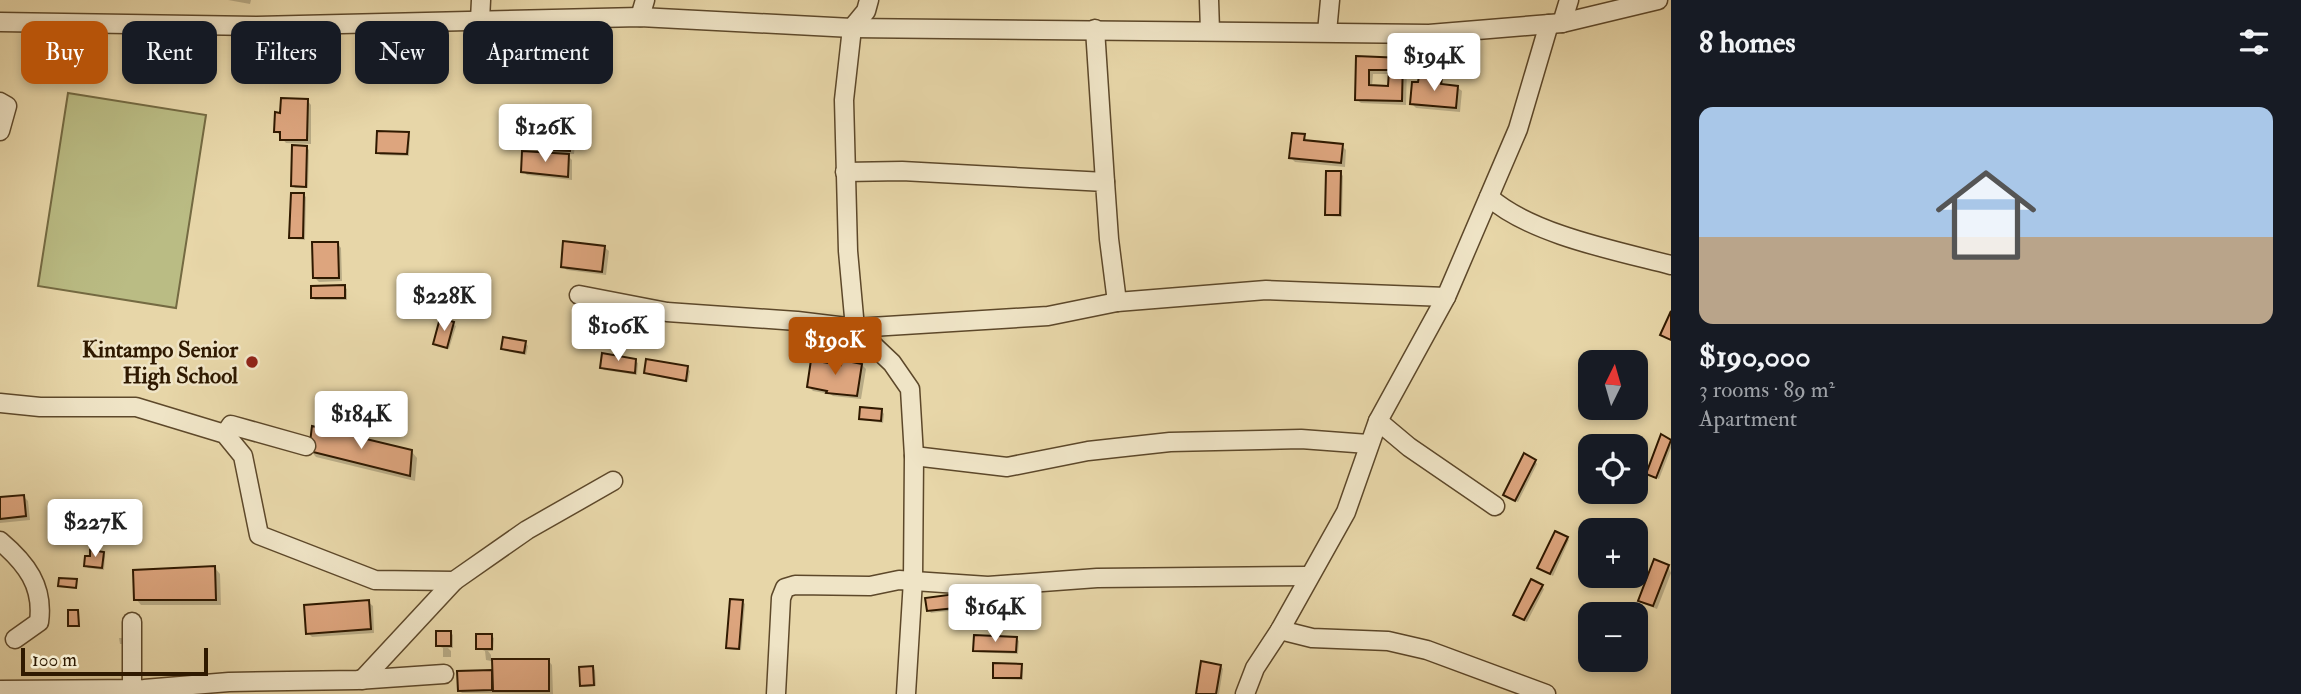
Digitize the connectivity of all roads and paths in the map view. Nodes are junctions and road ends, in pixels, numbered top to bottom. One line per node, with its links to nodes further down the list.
1 (481, 0): 9 (street)
2 (869, 0): 12 (street)
3 (1209, 0): 14 (street)
4 (1330, 0): 15 (street)
5 (1569, 0): 11 (street)
6 (1650, 2): 7 (street); 11 (street)
7 (1671, 7)
8 (642, 9): 9 (street); 12 (street)
9 (480, 20): 10 (street)
10 (0, 22)
11 (1555, 23): 15 (street); 20 (street)
12 (852, 28): 13 (street); 18 (street)
13 (1095, 29): 14 (street); 19 (street)
14 (1210, 31): 15 (street)
15 (1327, 32)
16 (0, 102): 17 (street)
17 (0, 131)
18 (845, 172): 19 (street); 25 (street)
19 (1105, 181): 24 (street)
20 (1489, 197): 21 (street); 23 (street)
21 (1671, 265)
22 (579, 295): 25 (street)
23 (1446, 297): 24 (street); 27 (street)
24 (1117, 302): 25 (street)
25 (855, 328): 31 (street)
26 (0, 403): 28 (street)
27 (1378, 421): 29 (street); 33 (street)
28 (225, 434): 30 (street); 37 (street)
29 (1368, 444): 31 (street); 35 (street)
30 (306, 446)
31 (914, 456): 36 (street)
32 (613, 481): 37 (street)
33 (1495, 506)
34 (0, 541): 40 (street)
35 (1308, 576): 36 (street); 39 (street)
36 (913, 580): 45 (street); 46 (street)
37 (454, 581): 42 (street)
38 (132, 622): 43 (street)
39 (1280, 630): 47 (street); 48 (street)
40 (15, 639)
41 (444, 674): 42 (street)
42 (362, 680): 43 (street)
43 (132, 689): 44 (street)
44 (0, 690)
45 (776, 694)
46 (906, 694)
47 (1245, 694)
48 (1546, 694)

